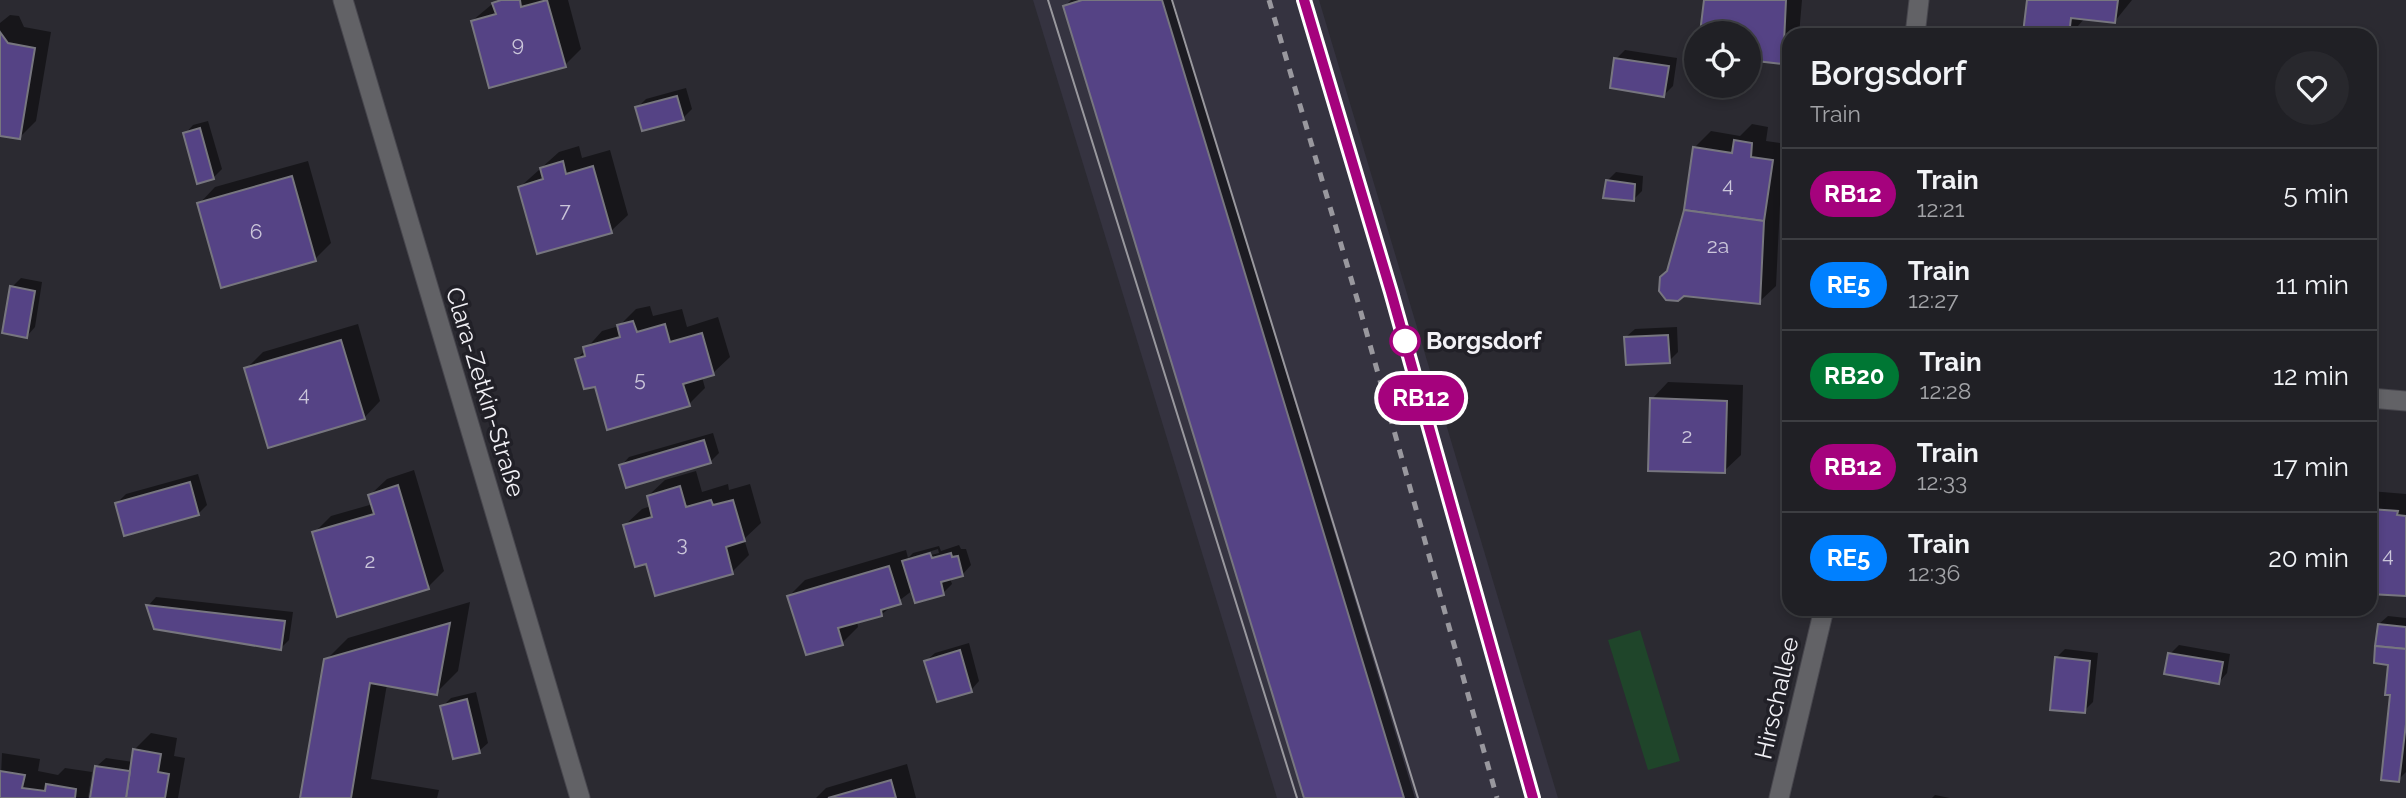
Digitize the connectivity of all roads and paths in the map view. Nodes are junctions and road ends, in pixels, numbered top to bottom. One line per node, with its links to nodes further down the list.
1 (343, 0): 7 (street, Clara-Zetkin-Straße)
2 (1919, 0): 3 (street)
3 (1916, 28)
4 (2377, 399): 5 (street)
5 (2406, 401)
6 (1822, 616): 8 (street, Hirschallee)
7 (580, 798)
8 (1779, 798)

